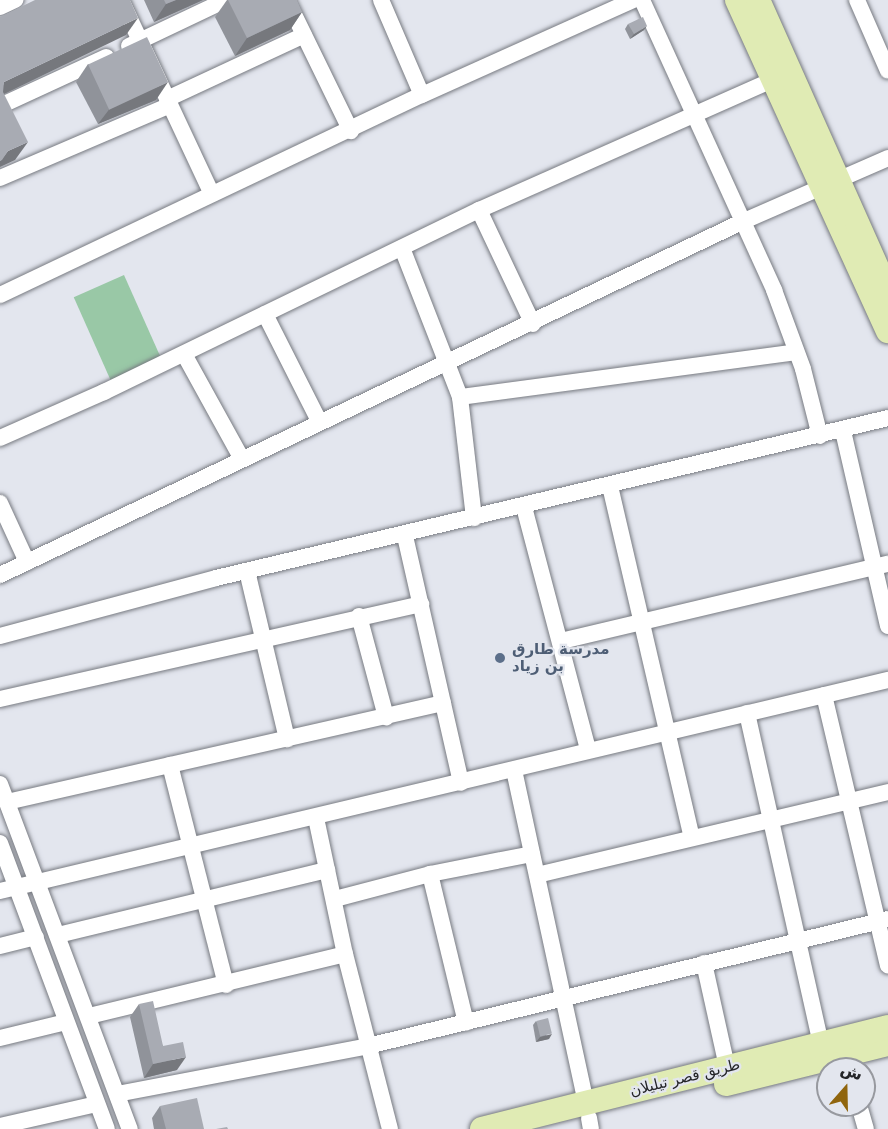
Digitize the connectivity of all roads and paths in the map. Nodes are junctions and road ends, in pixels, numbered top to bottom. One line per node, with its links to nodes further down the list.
1 (15, 0): 11 (street)
2 (121, 0): 13 (street)
3 (226, 0): 13 (street)
4 (287, 0): 12 (street)
5 (381, 0): 16 (street)
6 (633, 0): 16 (street)
7 (642, 0): 19 (street)
8 (737, 0): 15 (main road)
9 (758, 0): 23 (main road)
10 (857, 0): 14 (street)
11 (0, 7)
12 (304, 35): 17 (street); 20 (street)
13 (140, 42): 17 (street); 18 (street)
14 (888, 71)
15 (775, 79): 19 (street); 23 (main road)
16 (422, 95): 20 (street)
17 (168, 102): 22 (street); 24 (street)
18 (0, 106)
19 (694, 116): 25 (street); 26 (street)
20 (351, 131): 24 (street)
21 (888, 158): 23 (street)
22 (0, 178)
23 (829, 182): 26 (street); 28 (main road); 32 (main road)
24 (212, 194): 29 (street)
25 (479, 210): 27 (street); 31 (street)
26 (744, 221): 31 (street); 33 (street)
27 (402, 248): 30 (street); 35 (street)
28 (888, 292)
29 (0, 295)
30 (265, 314): 34 (street); 38 (street)
31 (533, 324): 35 (street)
32 (888, 331)
33 (796, 351): 36 (street); 40 (street)
34 (184, 354): 41 (street); 42 (street)
35 (449, 362): 36 (street); 38 (street)
36 (460, 397): 46 (street)
37 (888, 418): 39 (street)
38 (320, 422): 42 (street)
39 (843, 431): 40 (street); 49 (street)
40 (820, 436): 43 (street)
41 (0, 438)
42 (242, 459): 48 (street)
43 (610, 486): 45 (street); 54 (street)
44 (0, 503): 48 (street)
45 (524, 507): 46 (street); 58 (street)
46 (474, 518): 47 (street)
47 (405, 536): 50 (street); 52 (street)
48 (27, 562): 51 (street)
49 (881, 567): 54 (street); 55 (street)
50 (247, 571): 56 (street); 57 (street)
51 (0, 575)
52 (421, 604): 53 (street); 62 (street)
53 (359, 616): 57 (street); 64 (street)
54 (644, 620): 58 (street); 65 (street)
55 (888, 626)
56 (0, 636)
57 (265, 636): 61 (street); 66 (street)
58 (561, 641): 67 (street)
59 (888, 680): 60 (street)
60 (824, 695): 63 (street); 74 (street)
61 (0, 699)
62 (443, 704): 64 (street); 70 (street)
63 (747, 713): 65 (street); 76 (street)
64 (386, 717): 66 (street)
65 (670, 732): 67 (street); 77 (street)
66 (287, 739): 68 (street)
67 (588, 750): 69 (street)
68 (170, 765): 73 (street); 79 (street)
69 (514, 770): 70 (street); 80 (street)
70 (461, 783): 75 (street)
71 (0, 784): 73 (street)
72 (888, 792): 74 (street)
73 (7, 802): 84 (street)
74 (849, 802): 76 (street); 89 (street)
75 (316, 818): 79 (street); 81 (street)
76 (771, 818): 77 (street); 92 (street)
77 (692, 838): 83 (street)
78 (0, 843): 85 (street)
79 (190, 849): 84 (street); 87 (street)
80 (532, 854): 82 (street); 83 (street)
81 (327, 870): 87 (street); 88 (street)
82 (430, 874): 88 (street); 101 (street)
83 (537, 875): 98 (street)
84 (40, 884): 85 (street); 90 (street)
85 (17, 889): 86 (street); 91 (street)
86 (0, 891)
87 (204, 898): 90 (street); 97 (street)
88 (335, 899): 94 (street)
89 (883, 921): 92 (street); 96 (street)
90 (58, 935): 99 (street)
91 (36, 937): 93 (street); 100 (street)
92 (797, 940): 95 (street); 104 (street)
93 (0, 946)
94 (345, 954): 97 (street); 106 (street)
95 (704, 963): 98 (street); 108 (street)
96 (888, 966)
97 (226, 985): 99 (street)
98 (563, 997): 101 (street); 112 (street)
99 (89, 1016): 110 (street)
100 (66, 1022): 103 (street); 111 (street)
101 (466, 1023): 106 (street)
102 (888, 1027): 104 (main road, طريق قصر تيليلان)
103 (0, 1038)
104 (821, 1043): 108 (main road, طريق قصر تيليلان)
105 (888, 1044): 107 (main road, طريق قصر تيليلان)
106 (368, 1046): 110 (street); 116 (street)
107 (859, 1057)
108 (728, 1067): 112 (main road, طريق قصر تيليلان)
109 (816, 1069): 112 (main road, طريق قصر تيليلان)
110 (117, 1094): 115 (street)
111 (97, 1104): 113 (street); 114 (street)
112 (589, 1117): 117 (main road, طريق قصر تيليلان); 118 (main road, طريق قصر تيليلان)
113 (0, 1126)
114 (107, 1129)
115 (130, 1129)
116 (390, 1129)
117 (482, 1129)
118 (546, 1129)

